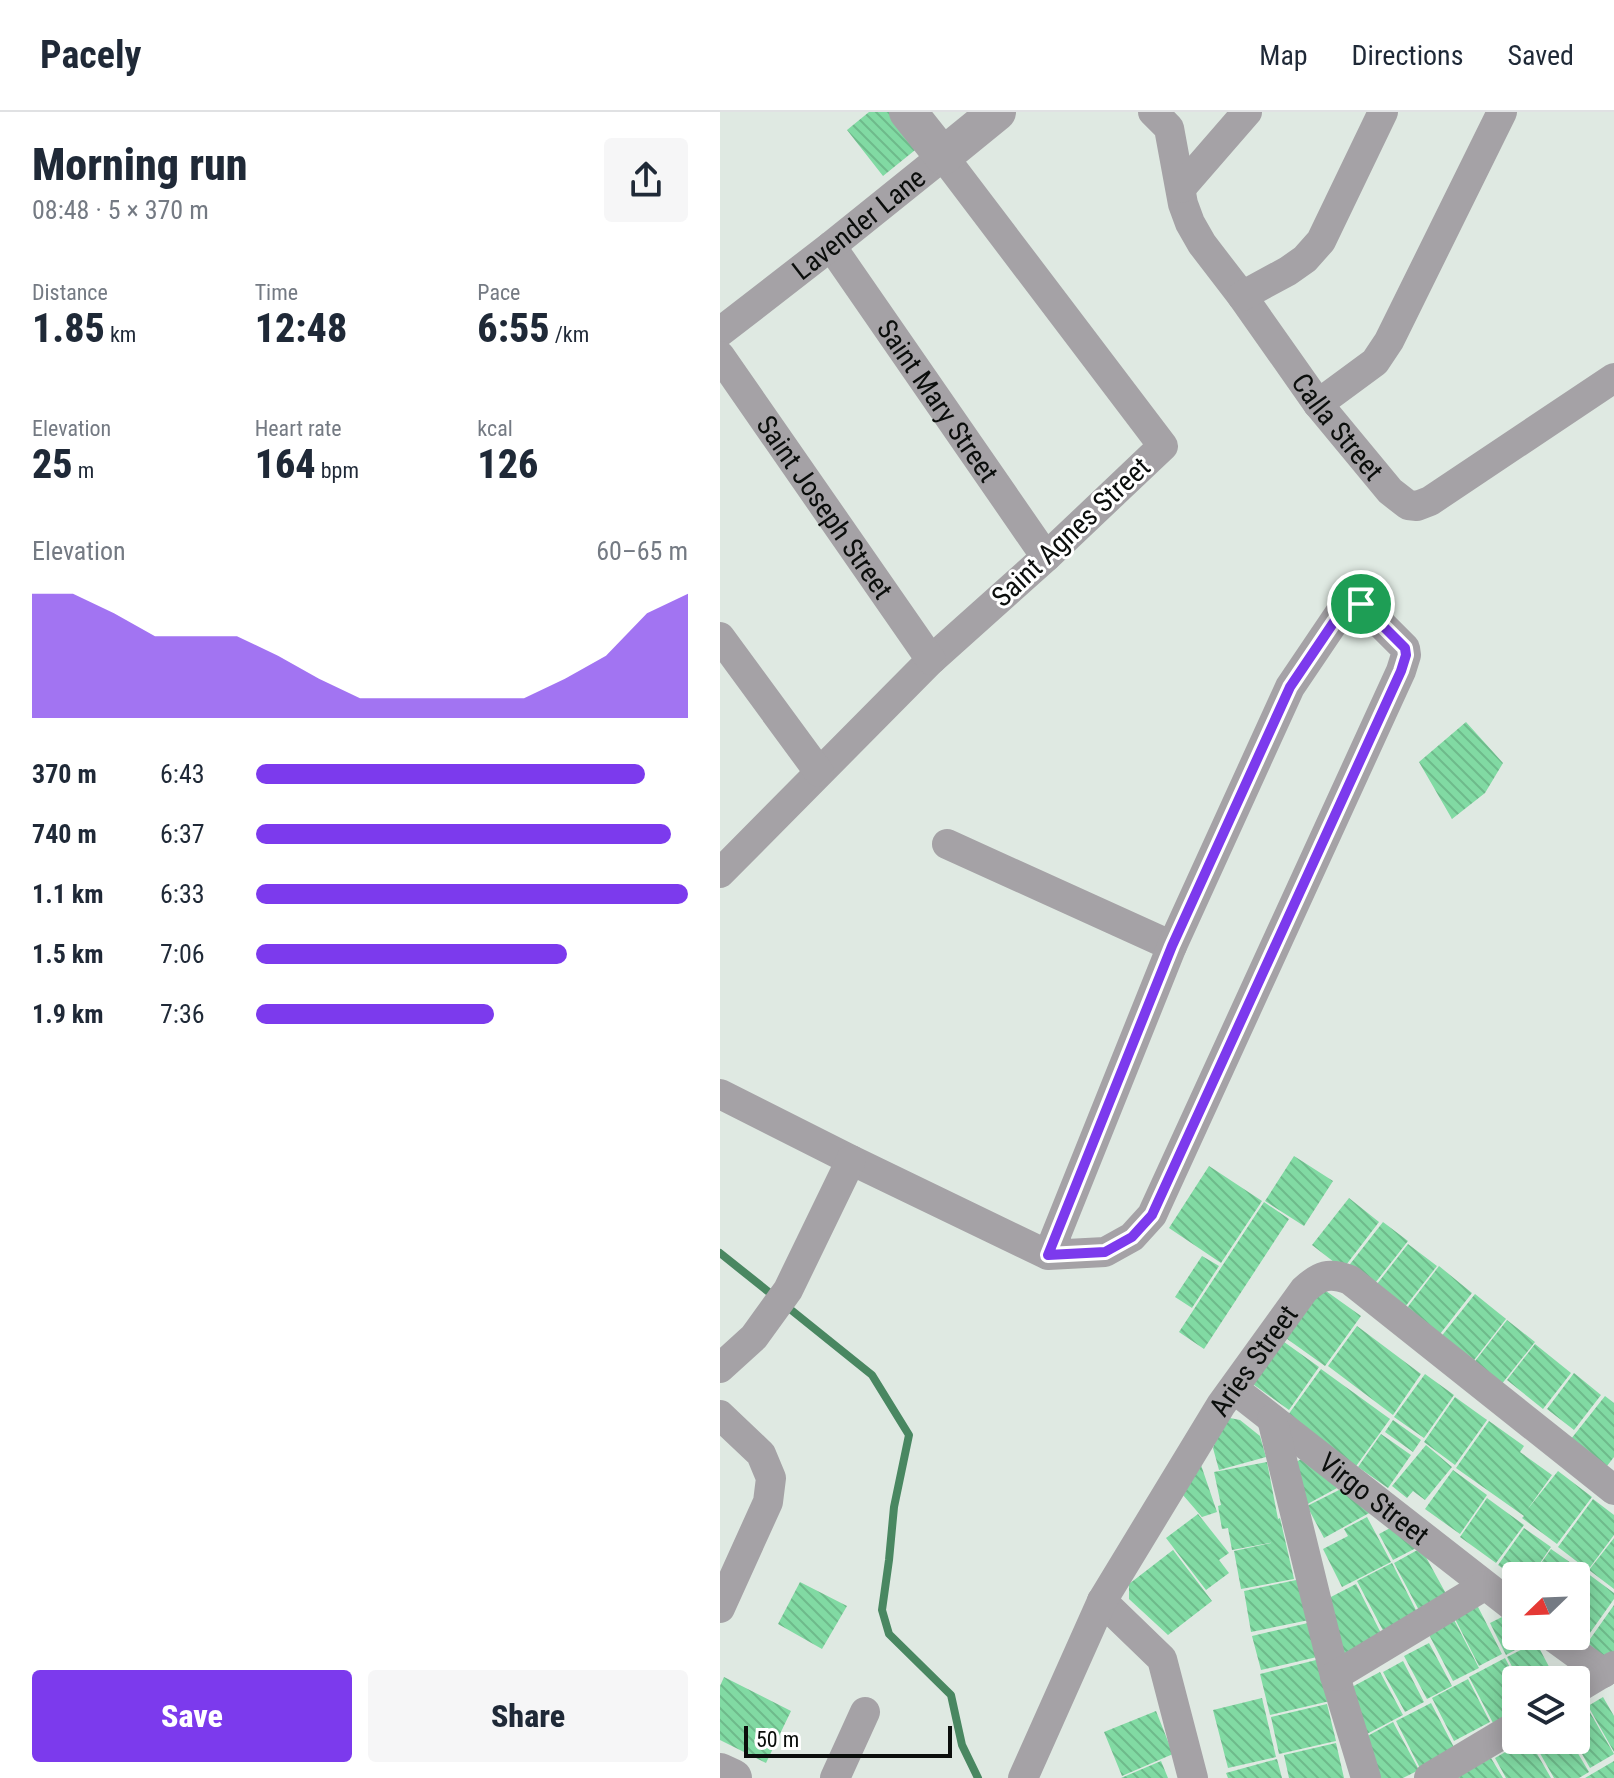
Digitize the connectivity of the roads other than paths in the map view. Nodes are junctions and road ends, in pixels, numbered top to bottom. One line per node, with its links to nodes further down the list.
1 (908, 112): 7 (street)
2 (997, 112): 7 (street, Lavender Lane)
3 (1247, 112): 8 (street)
4 (1383, 112): 10 (street)
5 (1502, 112): 14 (street)
6 (1161, 120): 8 (street, Calla Street)
7 (943, 156): 9 (street, Lavender Lane); 15 (street, Saint Agnes Street)
8 (1181, 188): 10 (street, Calla Street)
9 (831, 246): 11 (street, Lavender Lane); 15 (street, Saint Mary Street)
10 (1242, 296): 14 (street, Calla Street)
11 (720, 332)
12 (720, 356): 17 (street, Saint Joseph Street)
13 (1614, 378): 14 (street, Calla Street)
14 (1318, 404)
15 (1046, 557): 17 (street, Saint Agnes Street)
16 (720, 637): 18 (street)
17 (931, 660): 18 (street, Saint Agnes Street)
18 (819, 772): 20 (street, Saint Agnes Street)
19 (947, 844): 21 (street)
20 (720, 873)
21 (1172, 946): 24 (street); 24 (street)
22 (720, 1094): 23 (street)
23 (851, 1160): 24 (street); 25 (street)
24 (1048, 1255)
25 (720, 1368)
26 (1234, 1389): 28 (street, Virgo Street); 29 (street, Aries Street); 32 (street, Aries Street)
27 (720, 1415): 33 (street)
28 (1272, 1419): 30 (street, Virgo Street); 36 (street)
29 (1614, 1490)
30 (1484, 1586): 31 (street, Virgo Street); 36 (street)
31 (1502, 1599)
32 (1102, 1601): 43 (street, Aries Street); 44 (street)
33 (720, 1608)
34 (1575, 1650): 35 (street)
35 (1608, 1670): 37 (street)
36 (1335, 1676): 45 (street)
37 (1590, 1681)
38 (865, 1712): 42 (street)
39 (1502, 1734): 46 (street)
40 (720, 1772): 41 (street)
41 (733, 1778)
42 (835, 1778)
43 (1023, 1778)
44 (1193, 1778)
45 (1366, 1778)
46 (1429, 1778)

